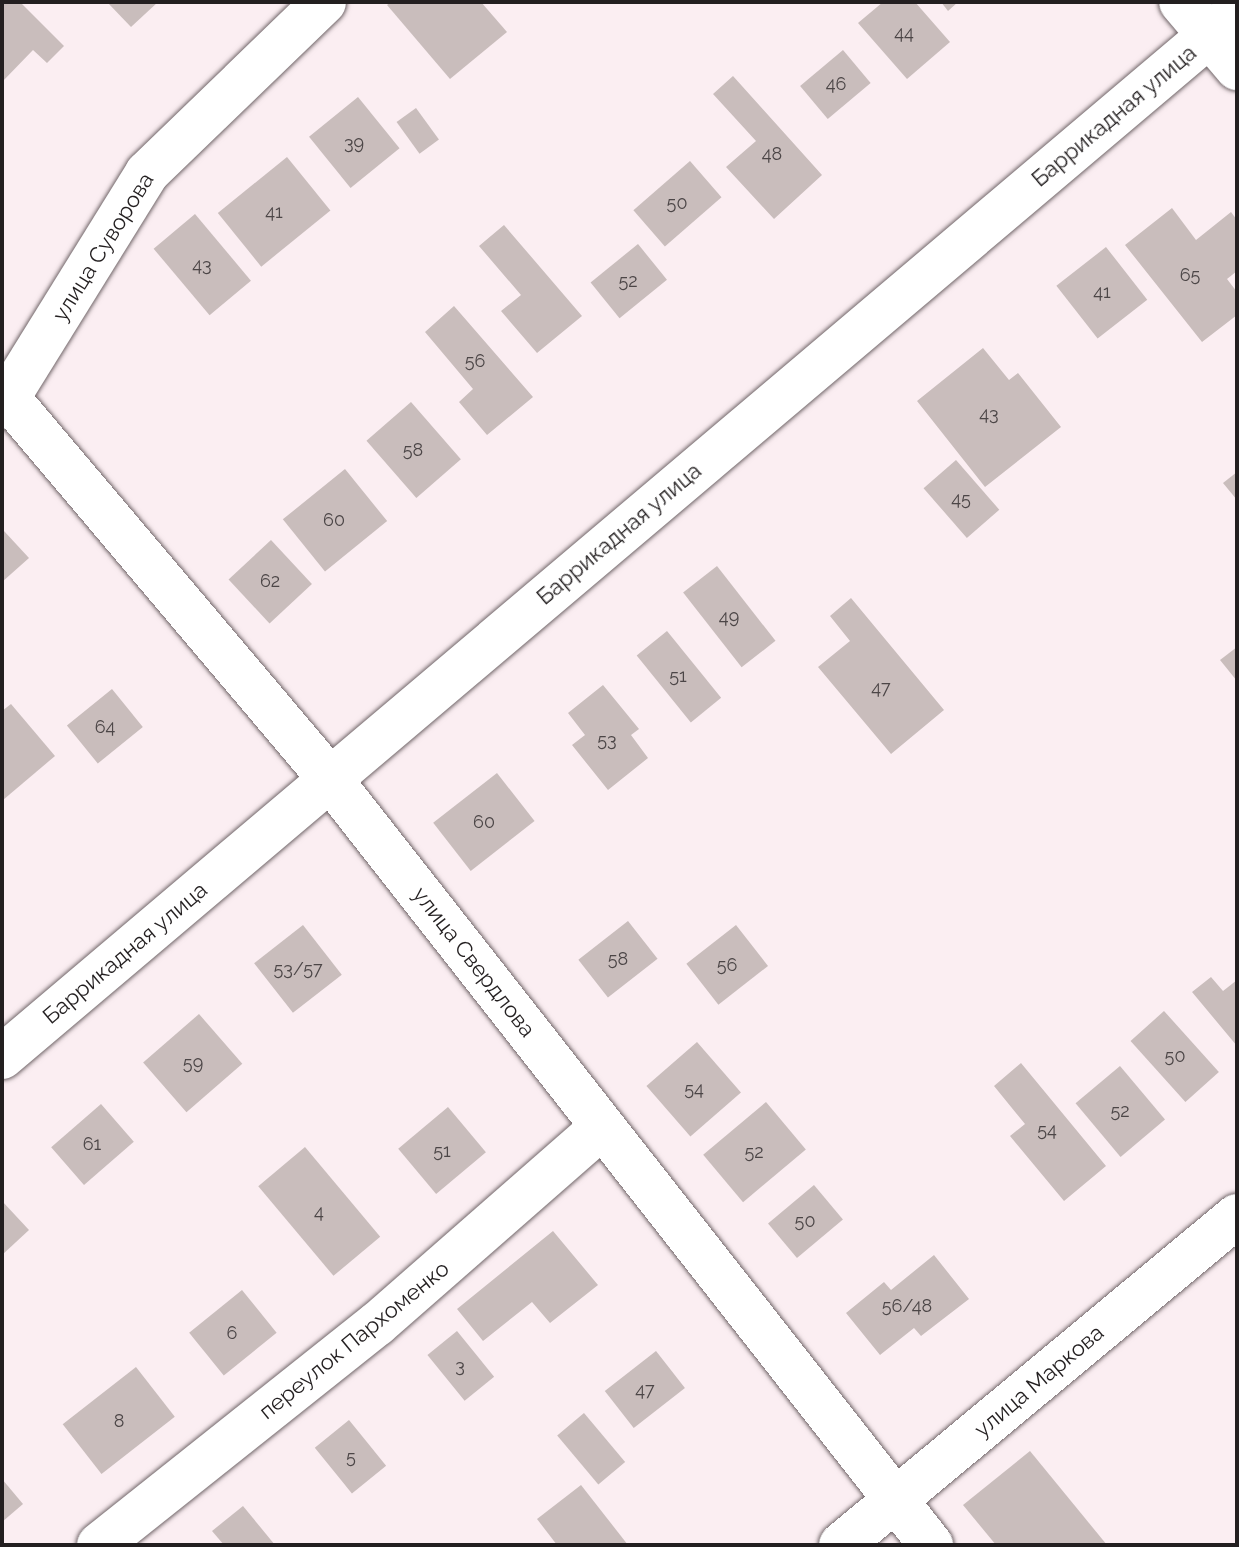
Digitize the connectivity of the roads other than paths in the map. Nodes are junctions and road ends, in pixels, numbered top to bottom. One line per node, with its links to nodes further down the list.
1 (324, 2): 5 (street, улица Суворова)
2 (1181, 2): 3 (street)
3 (1223, 23): 4 (street); 6 (street, Баррикадная улица)
4 (1237, 68)
5 (5, 399): 6 (street, улица Свердлова)
6 (330, 779): 7 (street, Баррикадная улица); 8 (street, улица Свердлова)
7 (2, 1057)
8 (602, 1127): 10 (street, улица Свердлова); 11 (street, переулок Пархоменко)
9 (1237, 1216): 10 (street, улица Маркова)
10 (895, 1500): 12 (street, улица Маркова); 13 (street, улица Свердлова)
11 (99, 1545)
12 (841, 1545)
13 (931, 1545)

